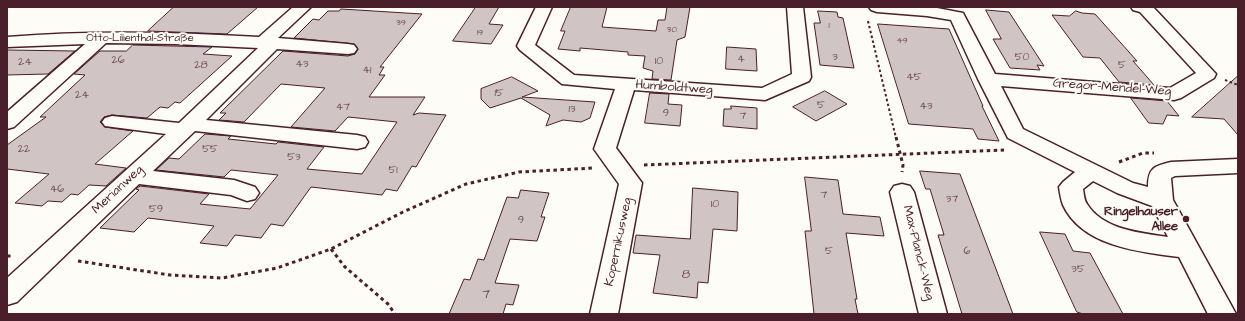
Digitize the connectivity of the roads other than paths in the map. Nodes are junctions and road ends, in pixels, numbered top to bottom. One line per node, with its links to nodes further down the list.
1 (302, 7): 9 (street, Merianweg)
2 (544, 7): 12 (street, Humboldtweg)
3 (795, 7): 12 (street, Humboldtweg)
4 (1139, 7): 11 (street, Gregor-Mendel-Weg)
5 (872, 11): 6 (street)
6 (963, 11): 11 (street)
7 (102, 38): 8 (street, Otto-Lilienthal-Straße); 9 (street, Otto-Lilienthal-Straße); 14 (street)
8 (7, 42)
9 (269, 42): 10 (street); 15 (street, Merianweg)
10 (348, 49)
11 (987, 78): 18 (street)
12 (626, 85): 25 (street, Kopernikusweg)
13 (112, 122): 15 (street)
14 (7, 123)
15 (187, 127): 16 (street); 19 (street, Merianweg)
16 (357, 142)
17 (1238, 166): 22 (street)
18 (1090, 172): 22 (street); 23 (street)
19 (133, 176): 21 (street); 24 (street, Merianweg)
20 (902, 192): 26 (street, Max-Planck-Weg)
21 (247, 194)
22 (1161, 200): 23 (street)
23 (1188, 249): 27 (street)
24 (7, 294)
25 (604, 314)
26 (933, 314)
27 (1222, 314)

